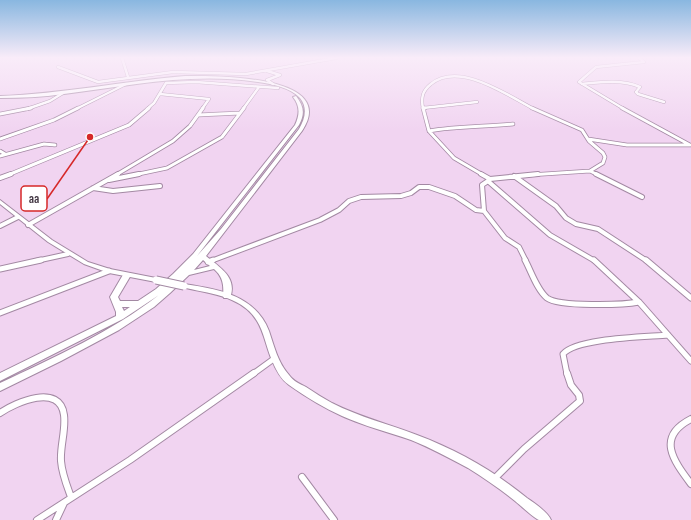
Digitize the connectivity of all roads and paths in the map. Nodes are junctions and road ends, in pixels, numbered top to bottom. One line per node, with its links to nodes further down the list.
1 (127, 82): 19 (main road)
2 (140, 82): 12 (main road)
3 (172, 82): 18 (street)
4 (199, 82): 15 (street)
5 (252, 82): 16 (main road)
6 (261, 82): 13 (main road)
7 (270, 82): 13 (street)
8 (432, 82): 22 (street)
9 (484, 82): 29 (street)
10 (608, 82): 14 (street)
11 (614, 82): 21 (street)
12 (126, 84): 17 (main road); 28 (street)
13 (273, 84): 49 (main road)
14 (582, 84): 31 (street)
15 (259, 87): 16 (street); 23 (street)
16 (278, 88): 57 (main road)
17 (63, 93): 19 (main road); 24 (street)
18 (160, 94): 25 (street); 37 (street)
19 (0, 98)
20 (477, 102): 22 (street)
21 (664, 102)
22 (423, 108): 27 (street)
23 (240, 113): 25 (street); 38 (street)
24 (0, 114)
25 (198, 116): 38 (street)
26 (513, 124): 27 (street)
27 (429, 131): 39 (street)
28 (0, 138)
29 (588, 139): 31 (street); 35 (street)
30 (55, 145): 33 (street)
31 (690, 145)
32 (0, 151): 33 (street)
33 (5, 154): 34 (street)
34 (0, 156)
35 (590, 171): 36 (street); 42 (street)
36 (514, 176): 39 (street); 55 (street)
37 (0, 178)
38 (107, 180): 41 (street)
39 (489, 180): 44 (street); 56 (street)
40 (160, 186): 41 (street)
41 (93, 188): 46 (street)
42 (642, 197)
43 (0, 202): 45 (street)
44 (484, 211): 49 (street); 56 (street)
45 (18, 217): 46 (street); 47 (street)
46 (28, 225): 48 (street)
47 (0, 226)
48 (68, 254): 50 (street); 51 (street)
49 (209, 262): 52 (main road); 52 (main road); 54 (main road)
50 (0, 269)
51 (110, 271): 53 (street); 59 (street)
52 (189, 273): 65 (main road)
53 (127, 275): 54 (street, bridge); 58 (main road)
54 (227, 296): 62 (street)
55 (691, 298)
56 (639, 302): 61 (street)
57 (141, 303): 58 (main road); 60 (main road)
58 (116, 304): 60 (main road)
59 (0, 313)
60 (120, 317): 64 (main road)
61 (668, 335): 63 (street); 69 (street)
62 (275, 358): 69 (street); 71 (street)
63 (691, 361)
64 (0, 377)
65 (0, 387)
66 (0, 413): 71 (street)
67 (691, 420): 70 (street)
68 (302, 477): 75 (street)
69 (493, 480): 76 (street)
70 (691, 484)
71 (71, 497): 72 (street)
72 (64, 503): 73 (street); 74 (street)
73 (37, 520)
74 (56, 520)
75 (334, 520)
76 (546, 520)

